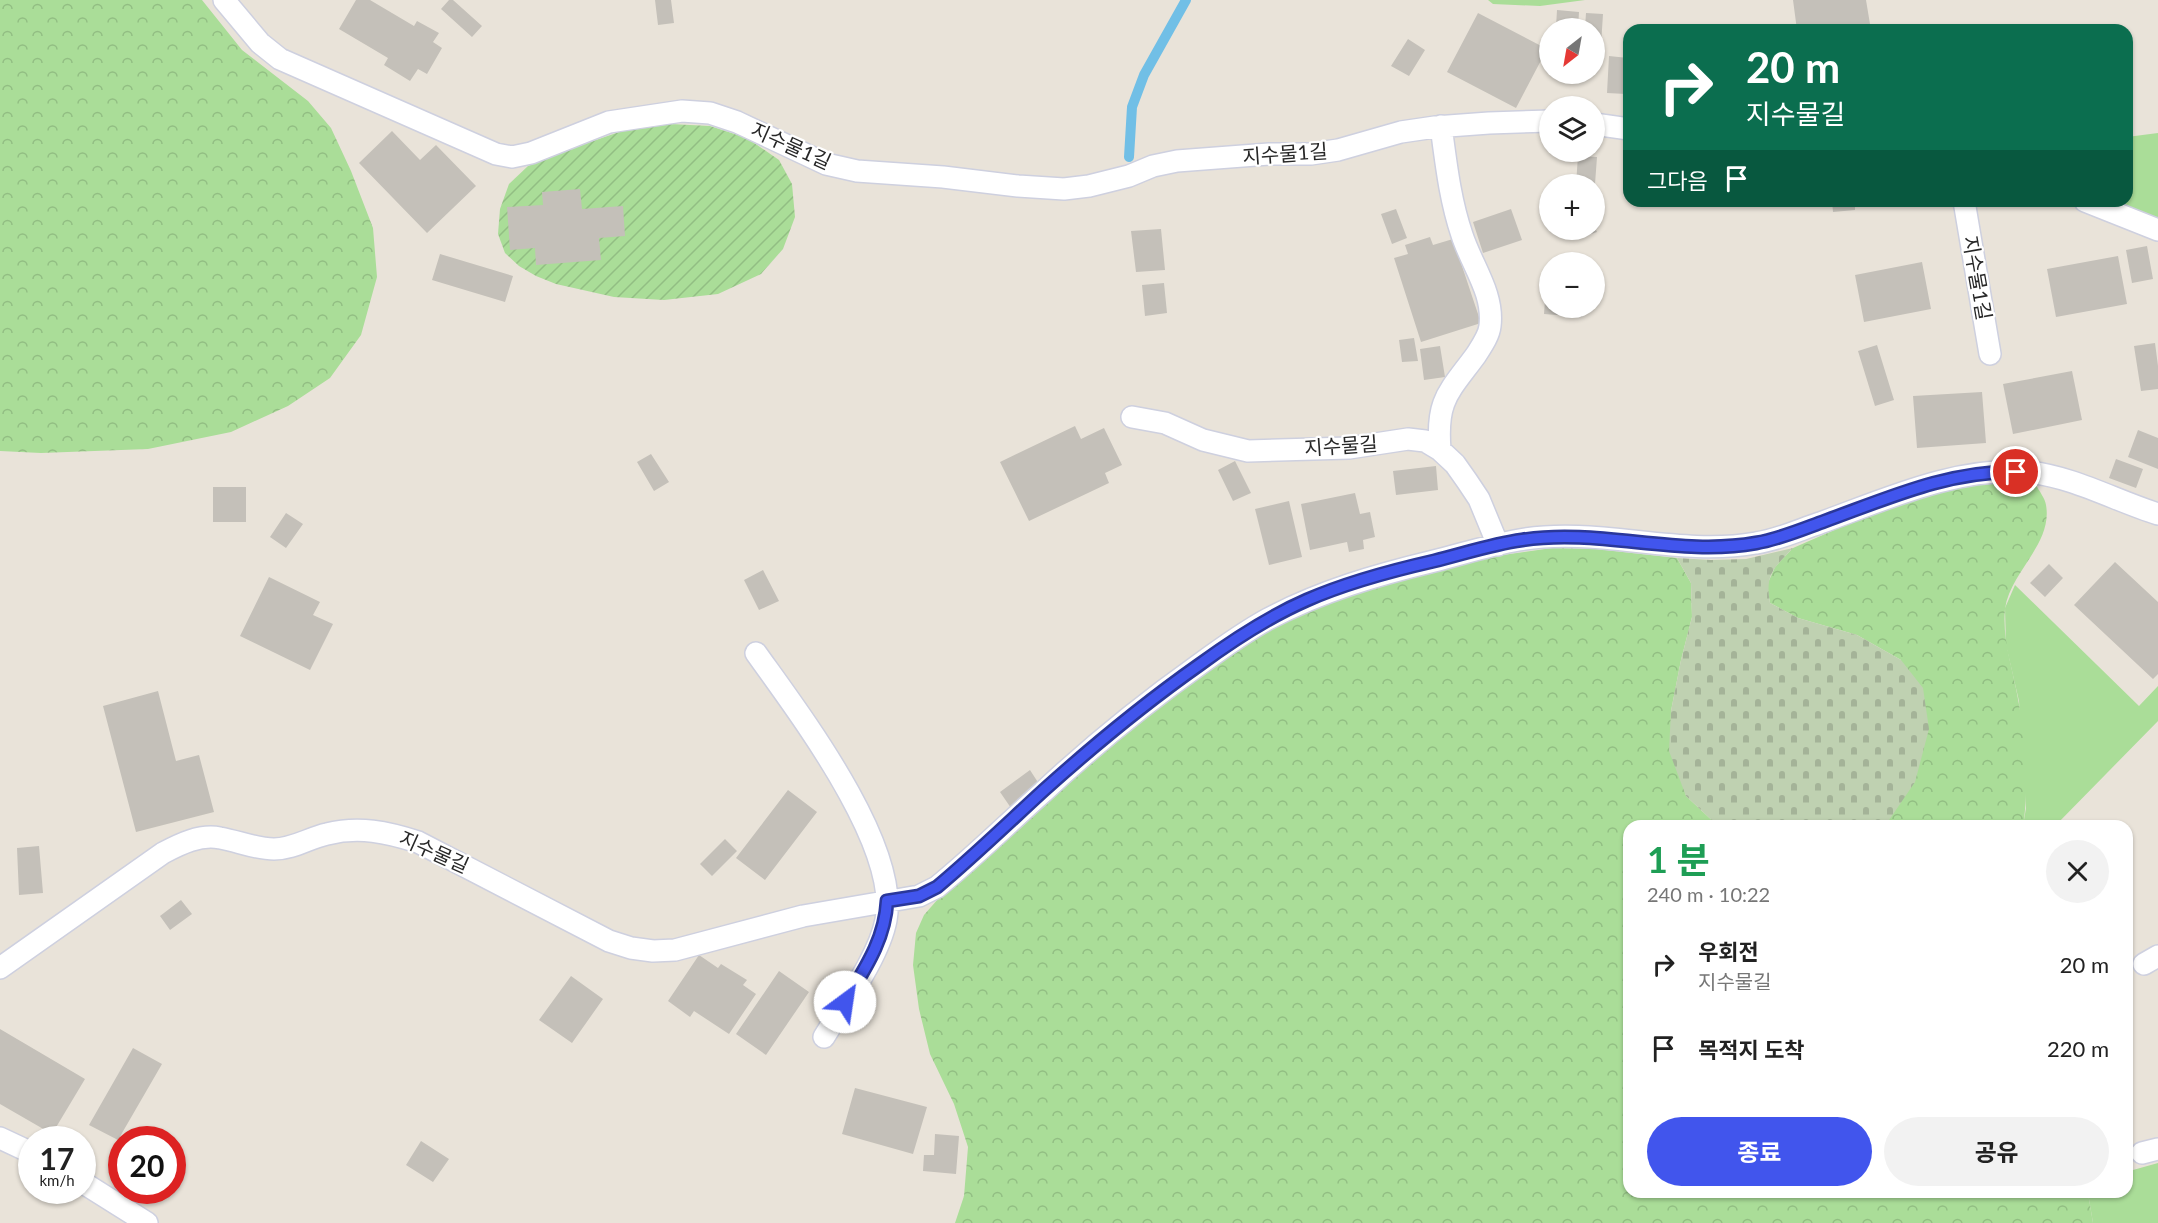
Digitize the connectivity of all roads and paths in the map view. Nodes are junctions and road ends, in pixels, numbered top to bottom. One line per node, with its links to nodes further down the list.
1 (224, 0): 3 (lane, 지수물1길)
2 (1539, 122): 3 (lane, 지수물1길)
3 (1441, 126): 11 (lane)
4 (1605, 126): 5 (lane)
5 (1623, 128)
6 (1965, 207): 9 (lane, 지수물1길)
7 (2100, 207): 8 (lane)
8 (2158, 230)
9 (1990, 354)
10 (1132, 417): 11 (lane, 지수물길)
11 (1440, 450): 13 (lane, 지수물길)
12 (2158, 514): 13 (lane, 지수물길)
13 (1498, 545): 15 (lane, 지수물길)
14 (756, 653): 15 (lane)
15 (887, 901): 16 (lane, 지수물길); 17 (lane)
16 (0, 968)
17 (824, 1037)
18 (0, 1138): 19 (lane)
19 (18, 1146)
20 (96, 1191): 21 (lane)
21 (147, 1223)

